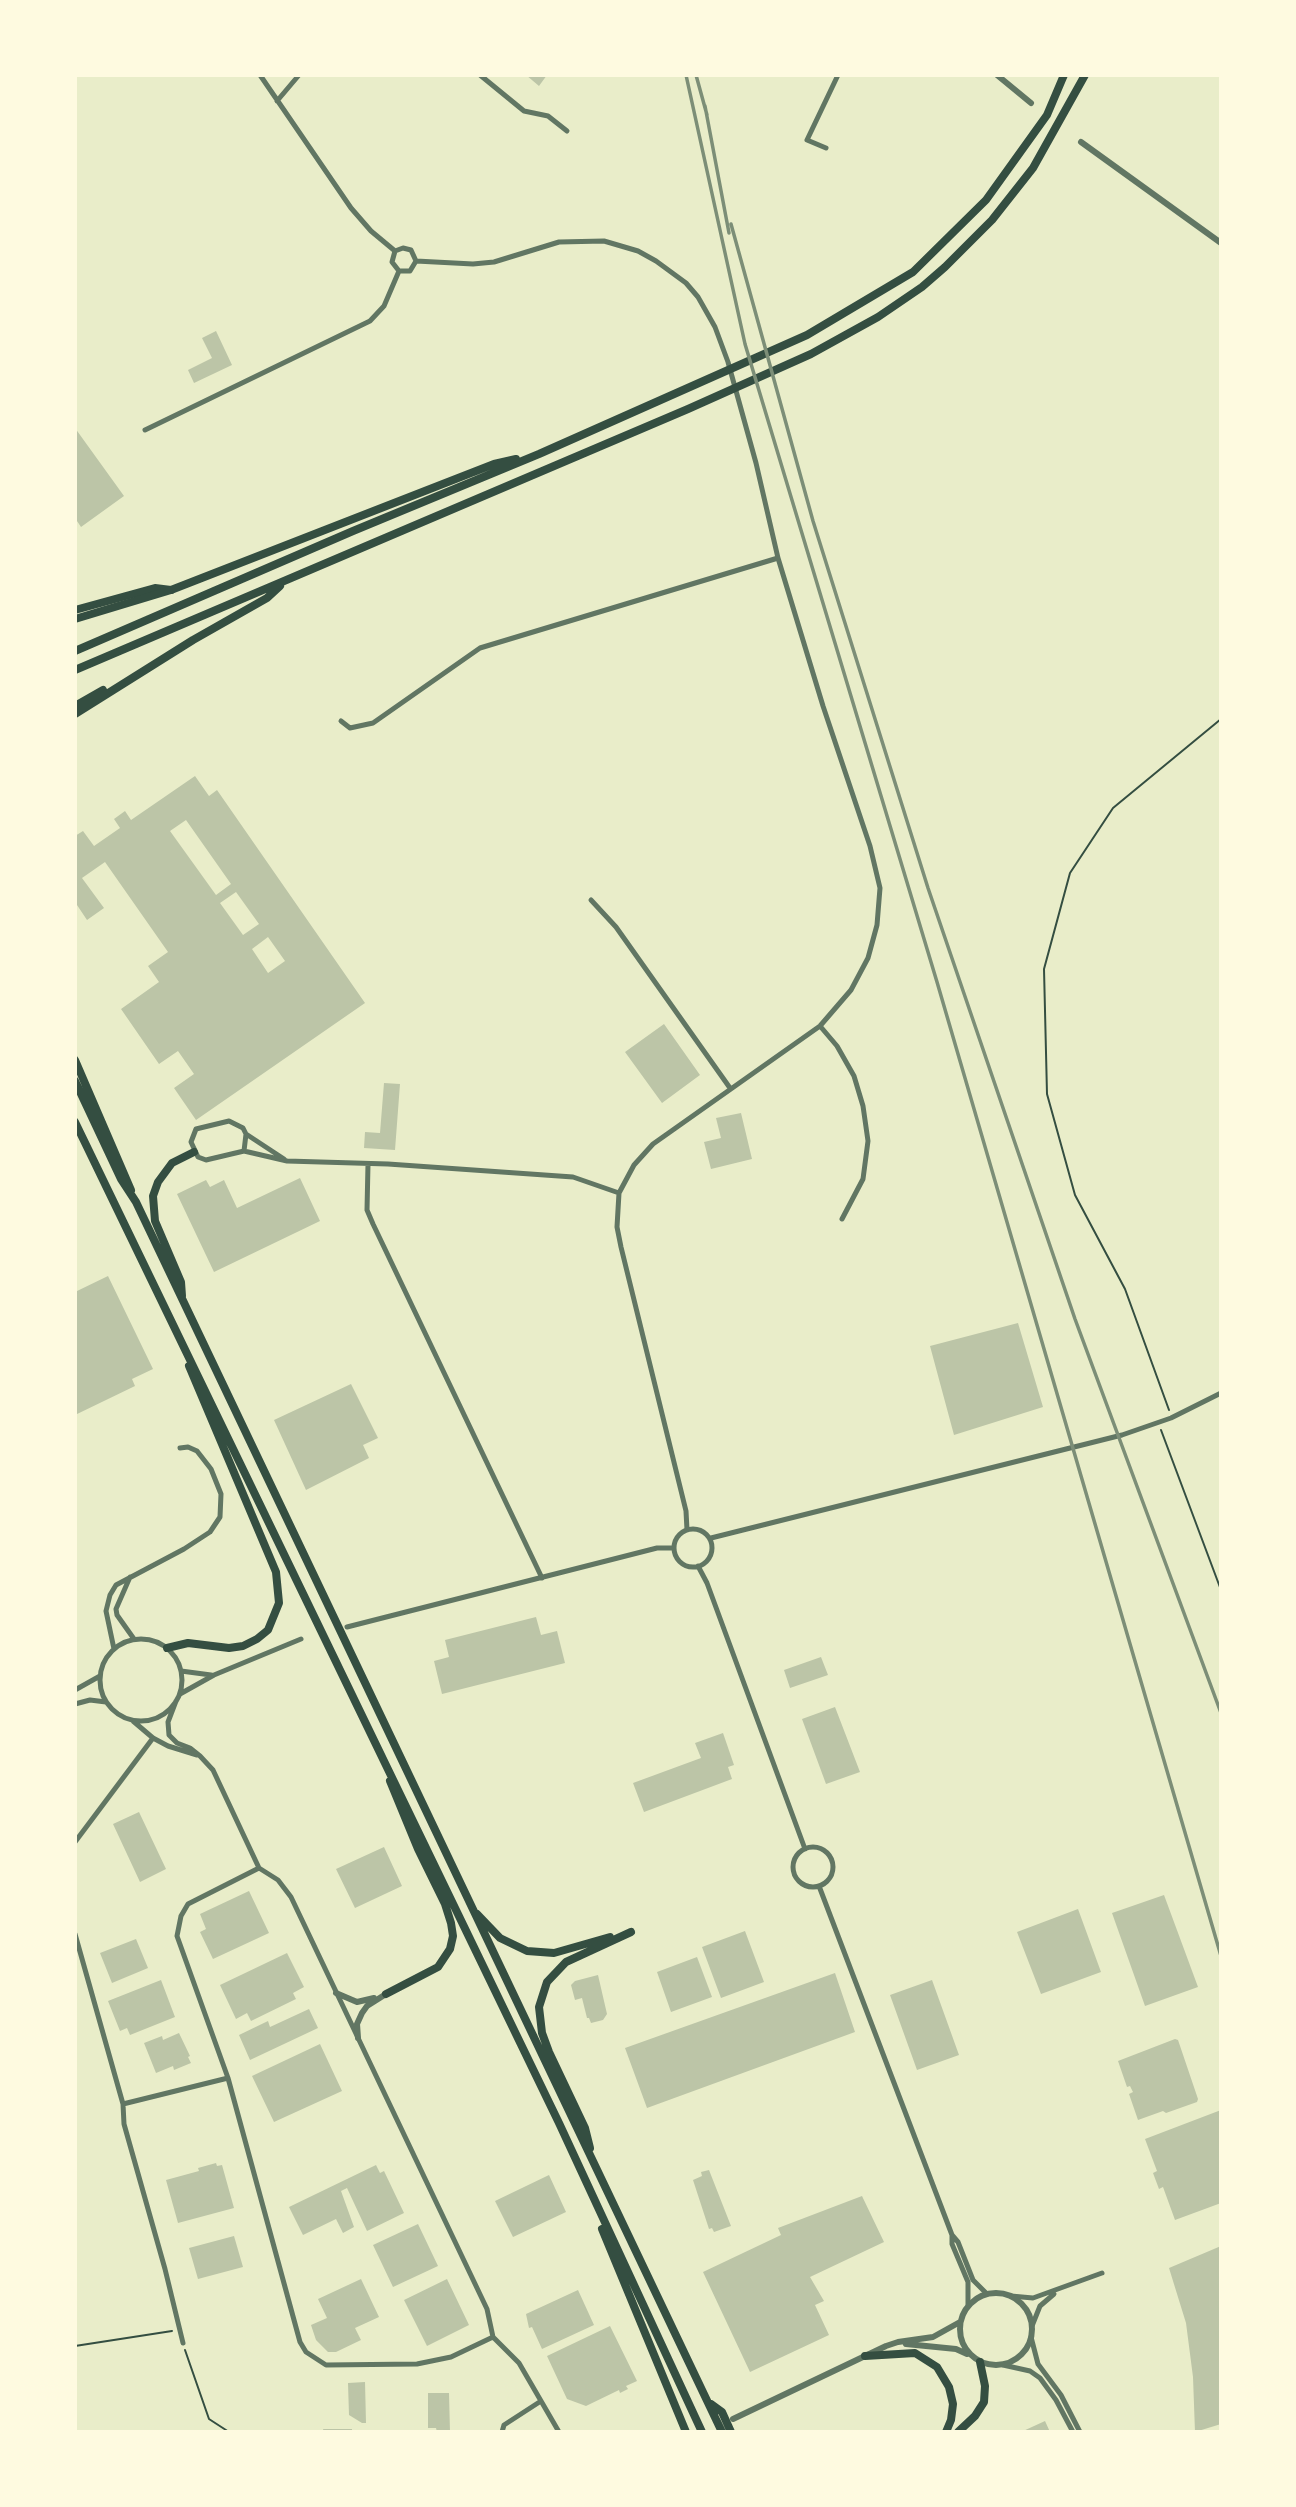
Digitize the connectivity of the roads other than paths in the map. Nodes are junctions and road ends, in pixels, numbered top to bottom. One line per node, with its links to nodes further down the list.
1 (260, 75): 8 (street)
2 (299, 75): 8 (street)
3 (480, 75): 10 (street)
4 (838, 75): 12 (street)
5 (997, 75): 9 (street)
6 (1064, 75): 18 (main road)
7 (1085, 75): 20 (main road)
8 (277, 101): 14 (street)
9 (1031, 103)
10 (567, 131)
11 (1081, 142): 13 (street)
12 (826, 148)
13 (1221, 243)
14 (395, 251): 15 (street); 16 (street)
15 (416, 261): 16 (street); 19 (street)
16 (399, 271): 17 (street)
17 (145, 430)
18 (539, 454): 21 (main road); 24 (main road)
19 (778, 558): 29 (street); 31 (street)
20 (285, 581): 25 (main road); 26 (main road)
21 (171, 590): 22 (main road); 23 (main road)
22 (75, 610)
23 (75, 619)
24 (75, 651)
25 (153, 664): 27 (main road); 28 (main road)
26 (75, 670)
27 (75, 706)
28 (75, 714)
29 (341, 721)
30 (591, 900): 34 (street)
31 (820, 1026): 34 (street); 43 (street)
32 (75, 1060): 42 (main road)
33 (75, 1081): 42 (main road)
34 (730, 1088): 41 (street)
35 (75, 1122): 45 (main road)
36 (246, 1134): 37 (street); 38 (street); 39 (street)
37 (244, 1151): 38 (street); 39 (street)
38 (194, 1152): 44 (main road)
39 (286, 1161): 40 (street)
40 (368, 1164): 41 (street); 53 (street)
41 (619, 1193): 48 (street)
42 (135, 1202): 44 (main road)
43 (842, 1219)
44 (183, 1302): 75 (main road)
45 (178, 1334): 57 (main road); 69 (main road)
46 (1221, 1393): 49 (street)
47 (180, 1448): 52 (street)
48 (687, 1530): 49 (street); 50 (street)
49 (711, 1538): 51 (street)
50 (673, 1548): 51 (street); 53 (street)
51 (698, 1566): 72 (street)
52 (130, 1577): 55 (street); 58 (street)
53 (542, 1578): 54 (street)
54 (347, 1628)
55 (134, 1639): 57 (street); 58 (street)
56 (301, 1639): 60 (street)
57 (167, 1648): 59 (street)
58 (114, 1649): 61 (street)
59 (181, 1671): 60 (street); 63 (street)
60 (214, 1675): 63 (street)
61 (100, 1676): 62 (street); 65 (street)
62 (75, 1690)
63 (180, 1694): 64 (street)
64 (176, 1701): 67 (street); 70 (street)
65 (106, 1702): 66 (street); 67 (street)
66 (75, 1704)
67 (131, 1720): 68 (street)
68 (153, 1738): 70 (street); 71 (street)
69 (378, 1745): 78 (main road); 82 (main road)
70 (200, 1756): 73 (street)
71 (75, 1842)
72 (805, 1849): 74 (street); 74 (street)
73 (260, 1868): 77 (street); 80 (street)
74 (819, 1886): 84 (street)
75 (471, 1906): 83 (main road); 83 (main road)
76 (75, 1934): 81 (street)
77 (337, 1993): 78 (street); 79 (street)
78 (386, 1994): 79 (street)
79 (358, 2038): 92 (street)
80 (229, 2078): 81 (street); 92 (street)
81 (123, 2104): 94 (street)
82 (559, 2123): 105 (main road); 106 (main road)
83 (595, 2168): 101 (main road)
84 (952, 2235): 87 (street); 89 (street)
85 (1102, 2273): 86 (street)
86 (1073, 2284): 88 (street); 91 (street)
87 (988, 2294): 88 (street); 89 (street)
88 (1011, 2296): 91 (street)
89 (968, 2305): 90 (street)
90 (960, 2322): 95 (street); 96 (street)
91 (1032, 2326): 93 (street)
92 (493, 2337): 100 (street)
93 (1031, 2337): 99 (street); 112 (street)
94 (183, 2343)
95 (887, 2346): 96 (street); 97 (street)
96 (970, 2355): 98 (street)
97 (865, 2356): 102 (street); 109 (main road)
98 (980, 2362): 99 (street); 110 (main road)
99 (1003, 2365): 111 (street)
100 (541, 2401): 103 (street); 104 (street)
101 (708, 2402): 107 (main road); 108 (main road)
102 (733, 2420)
103 (502, 2432)
104 (559, 2432)
105 (686, 2432)
106 (702, 2432)
107 (723, 2432)
108 (731, 2432)
109 (946, 2432)
110 (958, 2432)
111 (1073, 2432)
112 (1080, 2432)

